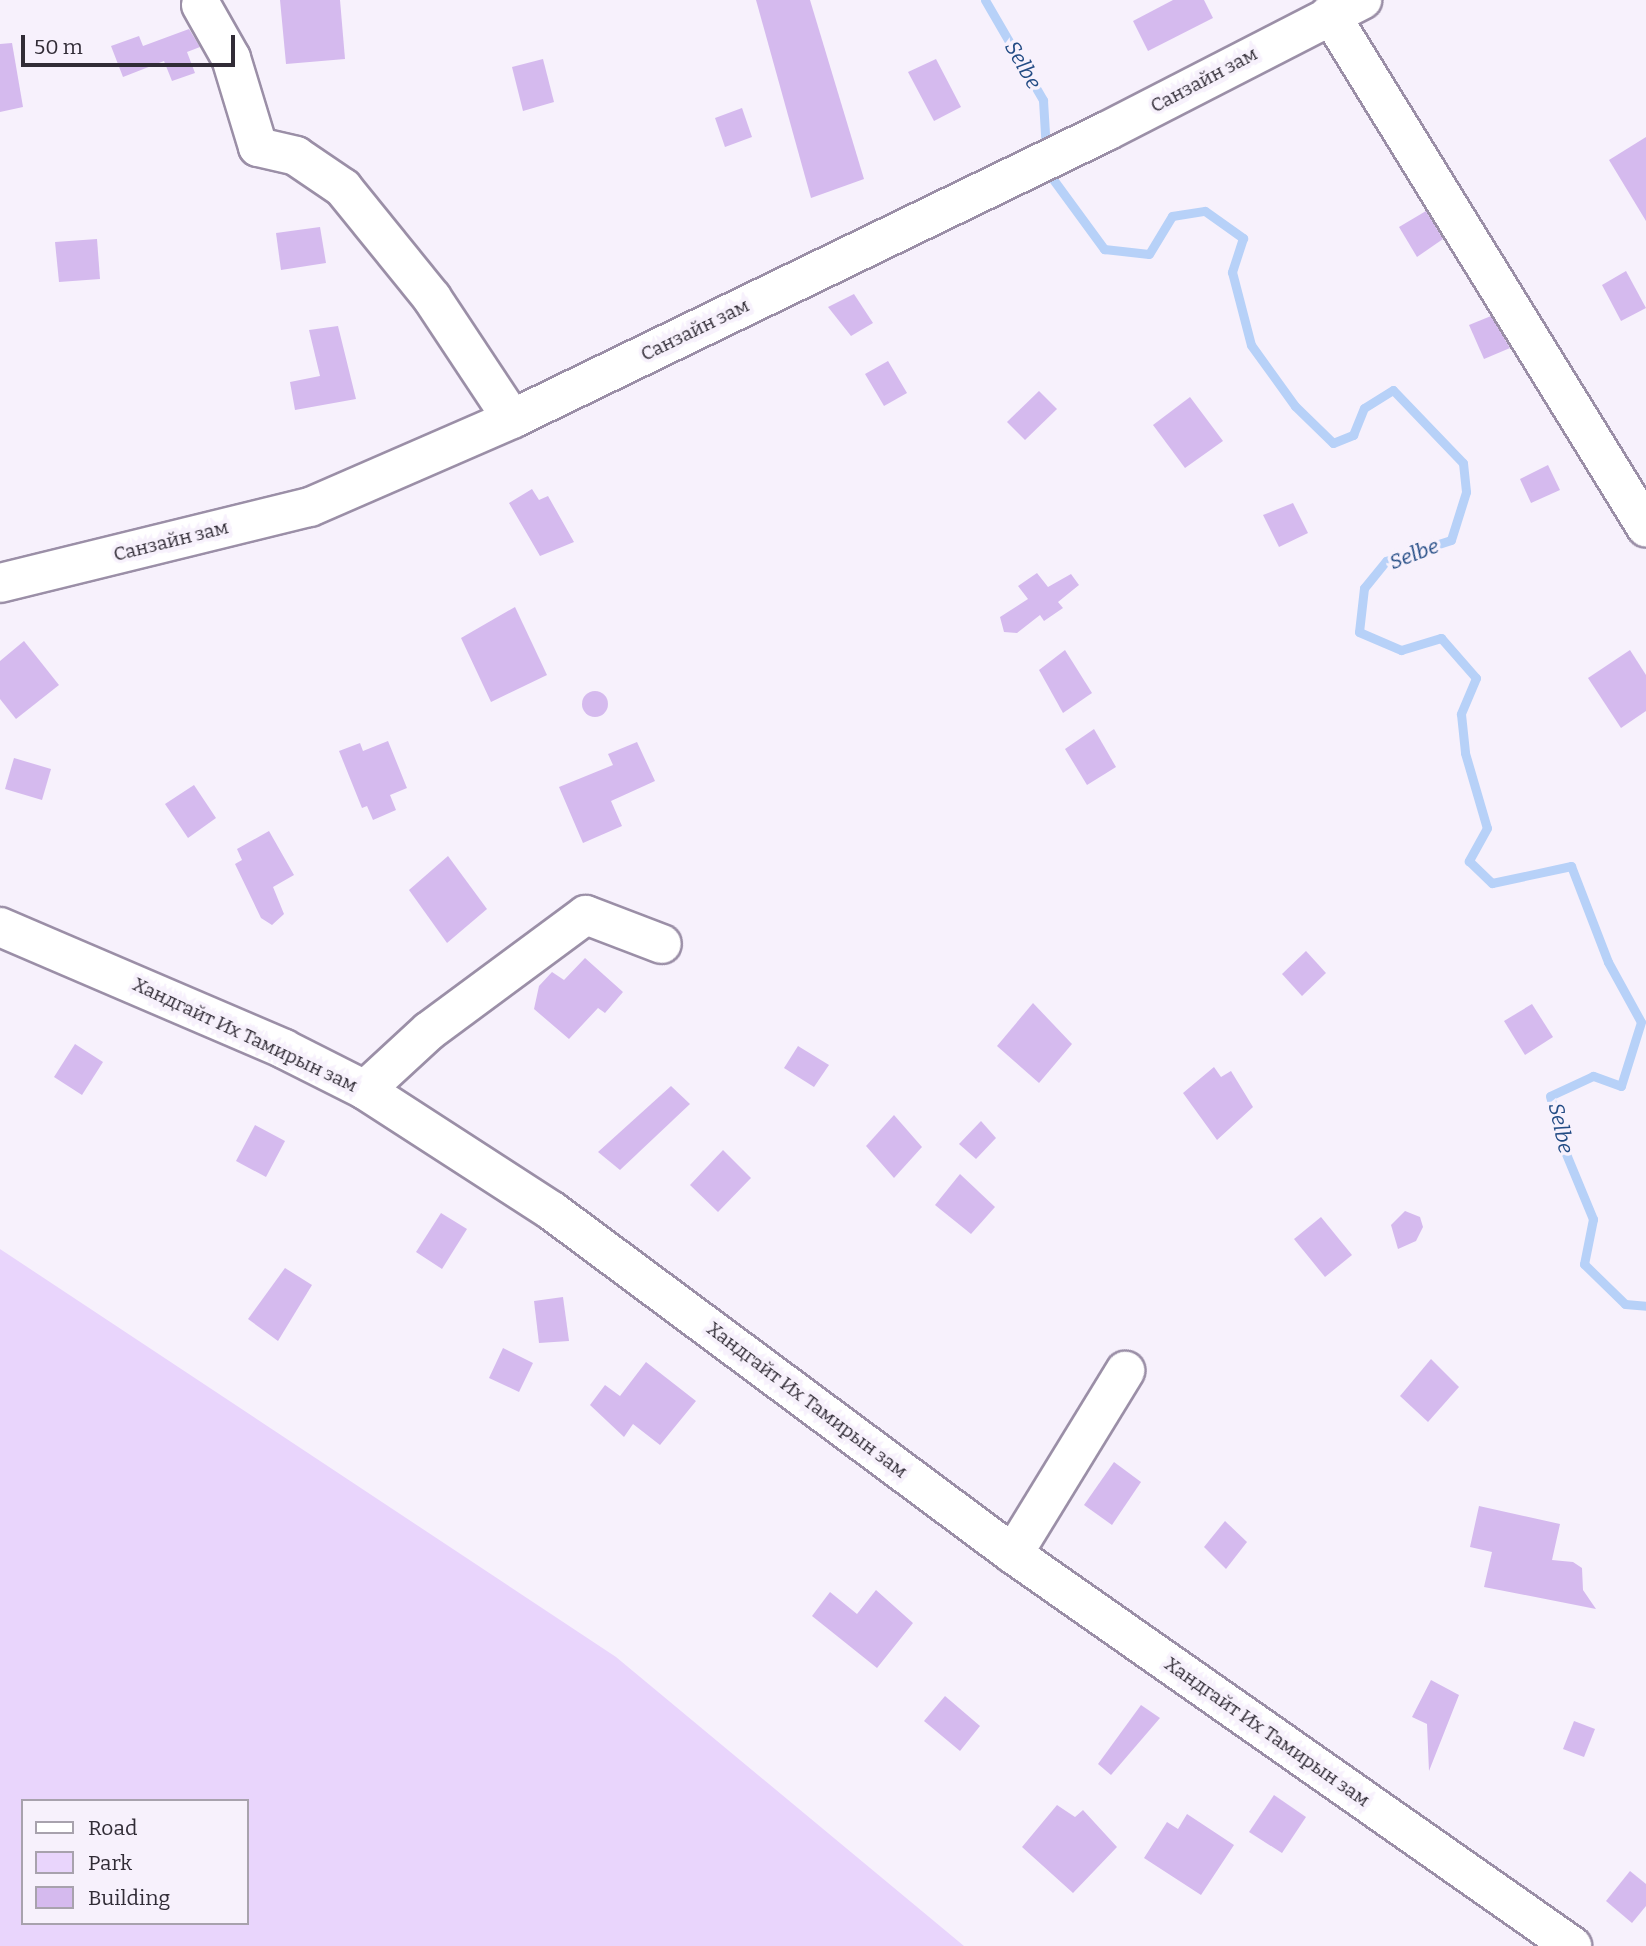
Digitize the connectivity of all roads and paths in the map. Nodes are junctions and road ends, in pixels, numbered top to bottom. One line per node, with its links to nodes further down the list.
1 (201, 5): 3 (street)
2 (1346, 7): 3 (street, Санзайн зам); 4 (street)
3 (512, 419): 5 (street, Санзайн зам)
4 (1646, 527)
5 (0, 583)
6 (0, 927): 8 (street, Хандгайт Их Тамирын зам)
7 (662, 944): 8 (street)
8 (365, 1090): 10 (street, Хандгайт Их Тамирын зам)
9 (1125, 1371): 10 (street)
10 (1013, 1553): 11 (street, Хандгайт Их Тамирын зам)
11 (1572, 1946)

